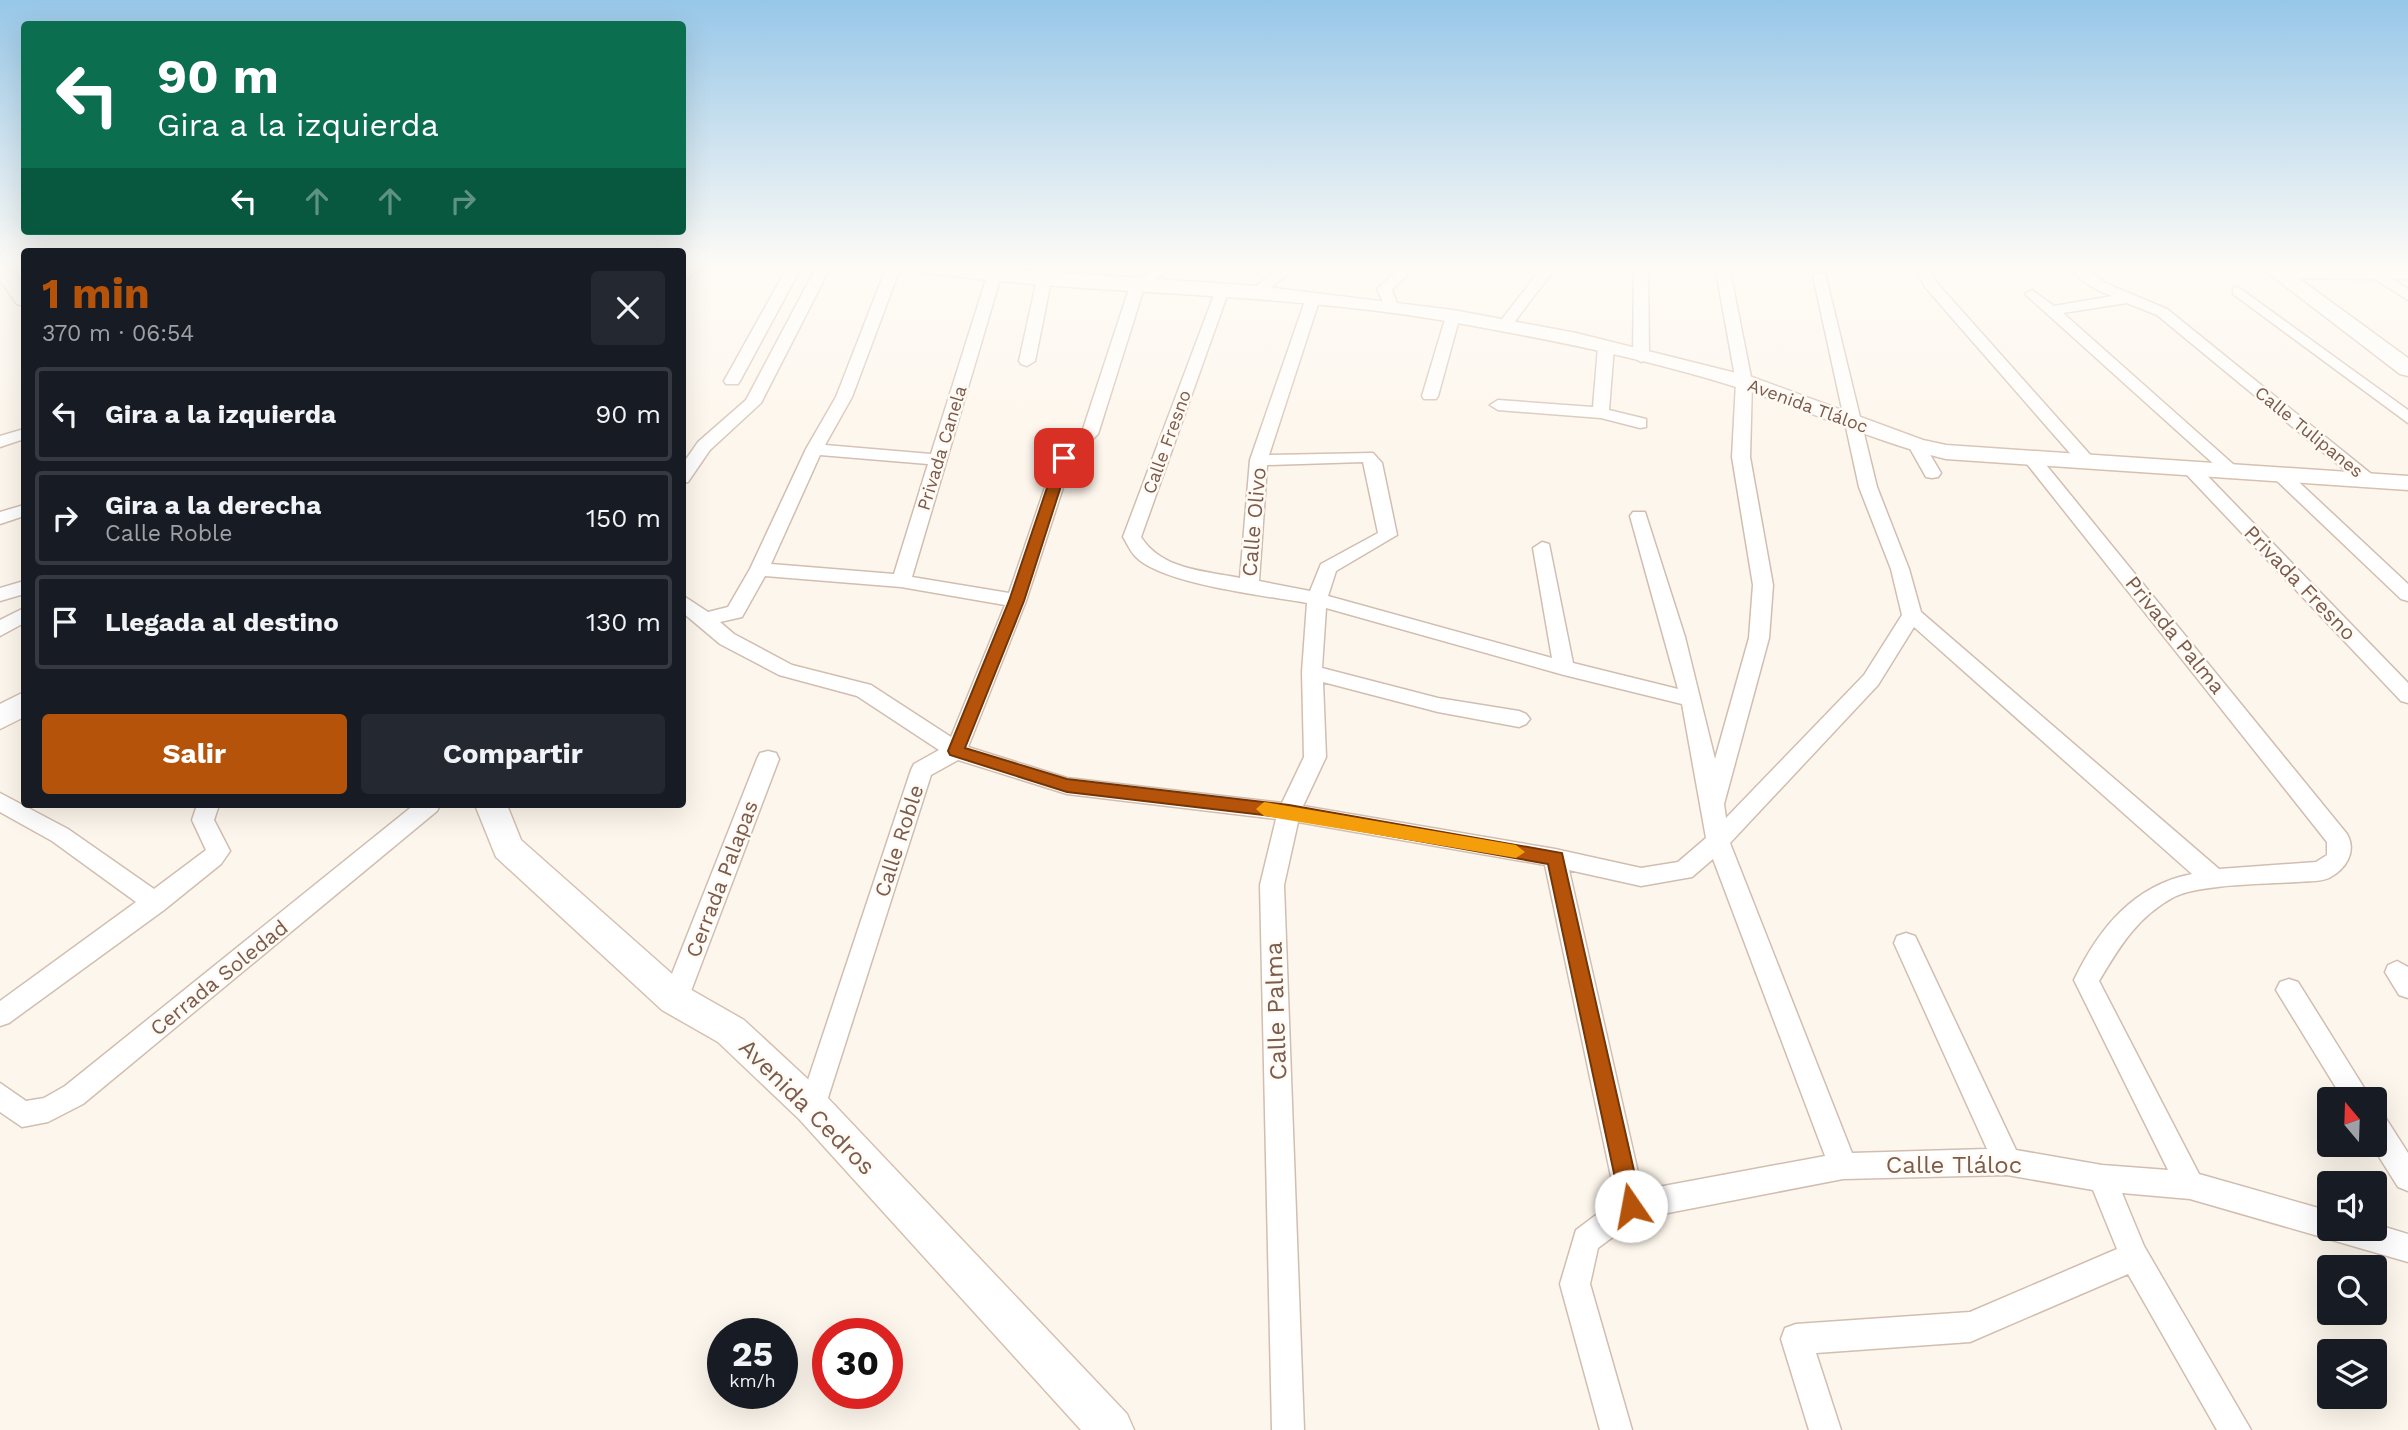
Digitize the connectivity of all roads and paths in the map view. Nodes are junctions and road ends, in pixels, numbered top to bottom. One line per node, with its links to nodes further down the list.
1 (758, 333): 23 (street)
2 (789, 333): 40 (street)
3 (869, 333): 34 (street)
4 (977, 333): 36 (street, Privada Canela)
5 (1035, 333): 21 (street)
6 (1122, 333): 57 (street)
7 (1206, 333): 53 (street, Calle Fresno)
8 (1301, 333): 37 (street, Calle Olivo)
9 (1448, 333): 25 (street)
10 (1535, 333): 19 (main road, Avenida Tláloc)
11 (1642, 333): 20 (street)
12 (1734, 333): 24 (street)
13 (1833, 333): 30 (street)
14 (1973, 333): 38 (street)
15 (2076, 333): 41 (street)
16 (2188, 333): 44 (street, Calle Tulipanes)
17 (2294, 333): 28 (street)
18 (2359, 333): 22 (main road)
19 (1606, 348): 20 (main road, Avenida Tláloc); 27 (street)
20 (1642, 357): 24 (main road, Avenida Tláloc)
21 (1027, 361)
22 (2408, 369)
23 (732, 381)
24 (1744, 382): 30 (main road, Avenida Tláloc); 73 (street)
25 (1430, 396)
26 (1499, 405): 27 (street)
27 (1601, 413): 29 (street)
28 (2408, 418)
29 (1640, 423)
30 (1855, 423): 33 (main road, Avenida Tláloc); 59 (street)
31 (21, 436): 32 (street)
32 (0, 442)
33 (1916, 445): 35 (main road, Avenida Tláloc); 42 (street)
34 (814, 449): 36 (street); 50 (street)
35 (2032, 459): 38 (main road, Avenida Tláloc); 80 (street, Privada Palma)
36 (938, 460): 51 (street, Privada Canela)
37 (1259, 460): 53 (street, Calle Olivo); 56 (street, Calle Palma)
38 (2088, 463): 39 (main road, Avenida Tláloc)
39 (2191, 469): 41 (main road, Avenida Tláloc); 65 (street, Privada Fresno)
40 (686, 472)
41 (2233, 472): 43 (main road, Avenida Tláloc)
42 (1932, 473)
43 (2281, 475): 44 (main road, Avenida Tláloc); 55 (street)
44 (2370, 481): 45 (main road, Avenida Tláloc)
45 (2408, 483)
46 (21, 511): 48 (street)
47 (1639, 516): 66 (street)
48 (0, 518)
49 (1542, 548): 63 (street)
50 (759, 569): 51 (street); 61 (street)
51 (901, 581): 57 (street)
52 (21, 588): 54 (street)
53 (1249, 588): 56 (street)
54 (0, 595)
55 (2408, 596)
56 (1317, 599): 63 (street); 64 (street, Calle Palma)
57 (1016, 601): 70 (street)
58 (686, 604): 61 (street)
59 (1912, 615): 78 (street); 80 (street)
60 (21, 617): 62 (street)
61 (707, 619): 70 (street)
62 (0, 629)
63 (1564, 668): 66 (street)
64 (1312, 672): 69 (street); 77 (street, Calle Palma)
65 (2408, 696)
66 (1690, 699): 73 (street)
67 (21, 705): 68 (main road)
68 (0, 718)
69 (1519, 719)
70 (956, 751): 77 (street); 88 (street, Calle Roble)
71 (768, 759): 84 (street, Cerrada Palapas)
72 (0, 802): 81 (street)
73 (1714, 805): 78 (street)
74 (207, 808): 81 (street)
75 (425, 808): 87 (street, Cerrada Soledad)
76 (492, 808): 84 (main road, Avenida Cedros)
77 (1289, 812): 79 (street); 101 (street, Calle Palma)
78 (1718, 841): 79 (street); 91 (street)
79 (1555, 858): 95 (street)
80 (2214, 879): 94 (street)
81 (156, 903): 85 (street)
82 (1906, 943): 90 (street)
83 (2289, 990): 86 (street)
84 (675, 999): 88 (main road, Avenida Cedros)
85 (0, 1015)
86 (2350, 1087)
87 (0, 1095)
88 (812, 1107): 100 (main road, Avenida Cedros)
89 (2387, 1145): 93 (street)
90 (2007, 1162): 91 (street, Calle Tláloc); 92 (street, Calle Tláloc)
91 (1843, 1166): 95 (street, Calle Tláloc)
92 (2102, 1178): 94 (street, Calle Tláloc); 99 (street)
93 (2408, 1178)
94 (2190, 1185): 96 (street, Calle Tláloc)
95 (1631, 1206): 102 (street, Calle Tláloc)
96 (2317, 1222)
97 (2385, 1241): 98 (street)
98 (2408, 1248)
99 (2134, 1256): 103 (street); 104 (street)
100 (1111, 1430)
101 (1288, 1430)
102 (1616, 1430)
103 (1825, 1430)
104 (2235, 1430)

